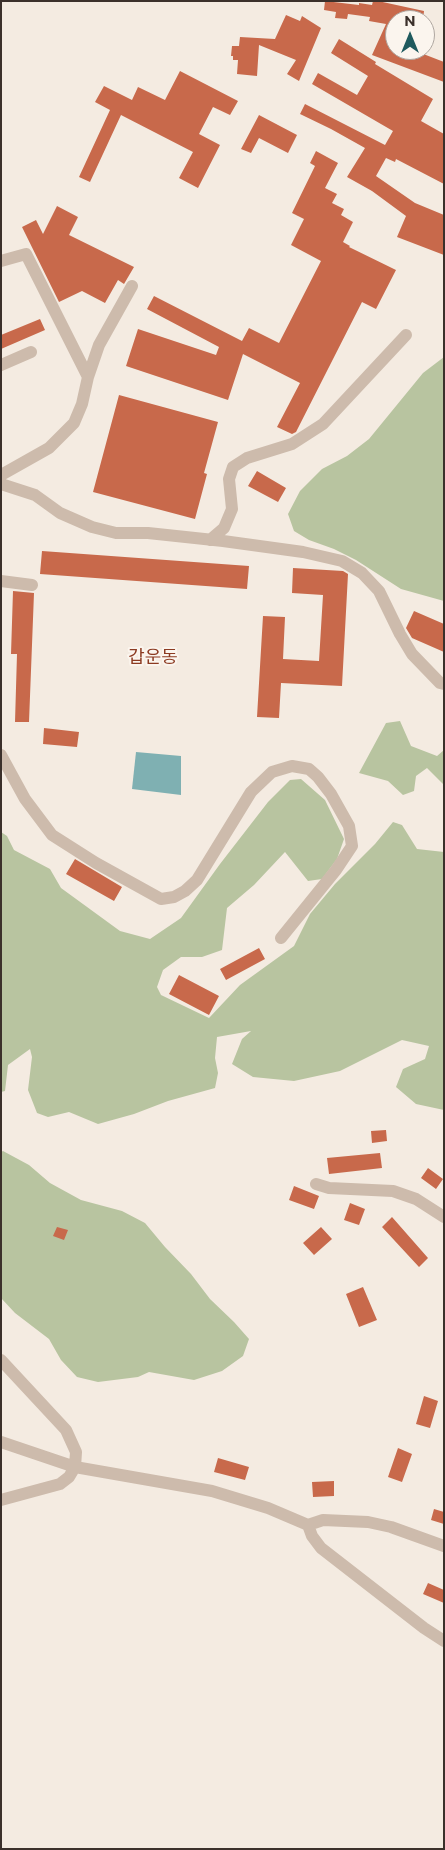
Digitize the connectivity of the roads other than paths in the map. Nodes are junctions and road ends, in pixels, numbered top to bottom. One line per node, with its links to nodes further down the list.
1 (1, 261): 6 (street)
2 (132, 286): 6 (street)
3 (406, 335): 9 (street)
4 (31, 352): 5 (street)
5 (1, 364)
6 (88, 377): 7 (street)
7 (1, 475)
8 (1, 484): 9 (street)
9 (210, 540): 12 (street)
10 (1, 581): 11 (street)
11 (32, 585)
12 (444, 684)
13 (1, 755): 14 (street)
14 (280, 938)
15 (316, 1184): 16 (street)
16 (444, 1217)
17 (1, 1360): 19 (street)
18 (1, 1442): 19 (street)
19 (75, 1467): 20 (street); 21 (street)
20 (1, 1500)
21 (308, 1525): 22 (street); 23 (street)
22 (444, 1546)
23 (444, 1641)

